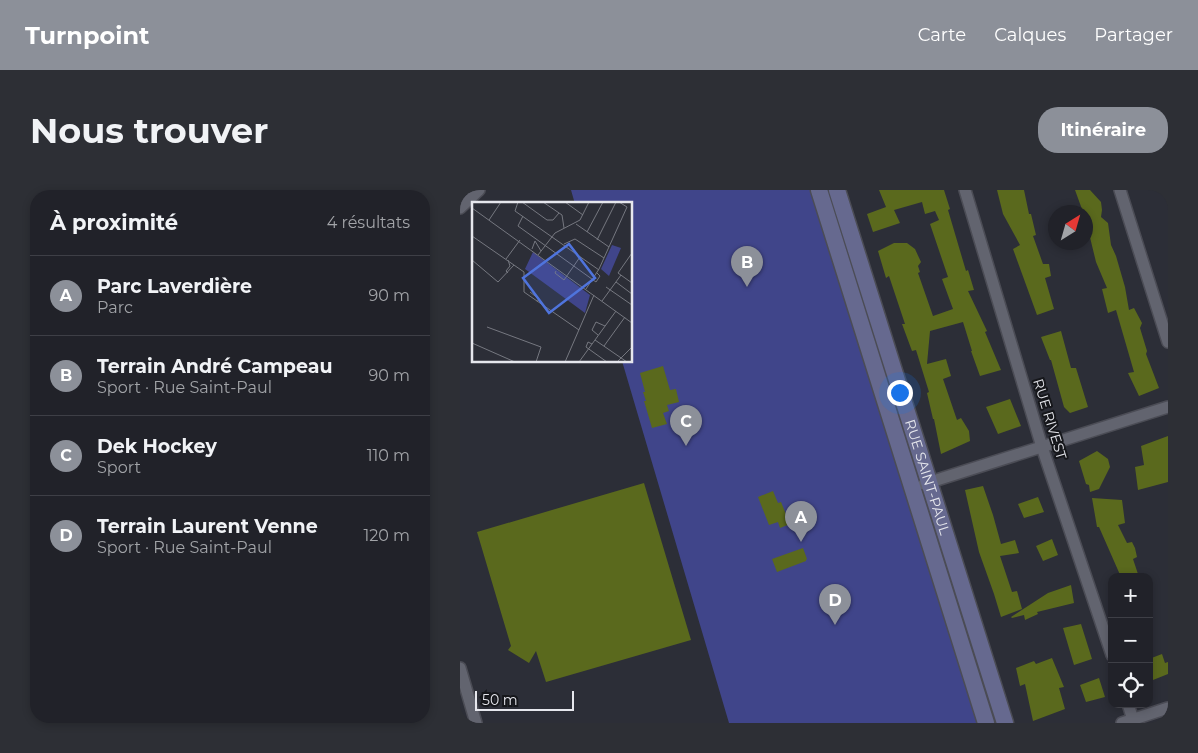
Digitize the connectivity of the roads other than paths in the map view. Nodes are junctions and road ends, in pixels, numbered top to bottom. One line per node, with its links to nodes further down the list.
1 (479, 190): 7 (street)
2 (819, 190): 8 (street, RUE SAINT-PAUL)
3 (837, 190): 6 (street, RUE SAINT-PAUL)
4 (965, 190): 15 (street, RUE RIVEST)
5 (1120, 190): 11 (street)
6 (842, 207): 8 (street); 9 (street, RUE SAINT-PAUL)
7 (460, 208)
8 (825, 211): 10 (street, RUE SAINT-PAUL)
9 (868, 288): 10 (street); 12 (street, RUE SAINT-PAUL)
10 (851, 293): 13 (street, RUE SAINT-PAUL)
11 (1168, 342)
12 (895, 376): 13 (street); 16 (street, RUE SAINT-PAUL)
13 (879, 382): 17 (street, RUE SAINT-PAUL)
14 (1168, 407): 15 (street)
15 (1042, 447): 16 (street); 20 (street, RUE RIVEST)
16 (929, 483): 17 (street); 18 (street, RUE SAINT-PAUL)
17 (912, 488): 19 (street, RUE SAINT-PAUL)
18 (960, 578): 19 (street); 22 (street, RUE SAINT-PAUL)
19 (943, 584): 23 (street, RUE SAINT-PAUL)
20 (1108, 643)
21 (460, 668): 27 (street)
22 (989, 673): 23 (street); 29 (street, RUE SAINT-PAUL)
23 (972, 679): 28 (street, RUE SAINT-PAUL)
24 (1129, 708): 26 (street)
25 (1168, 708): 26 (street)
26 (1134, 721): 30 (street)
27 (476, 723)
28 (986, 723)
29 (1005, 723)
30 (1122, 723)

